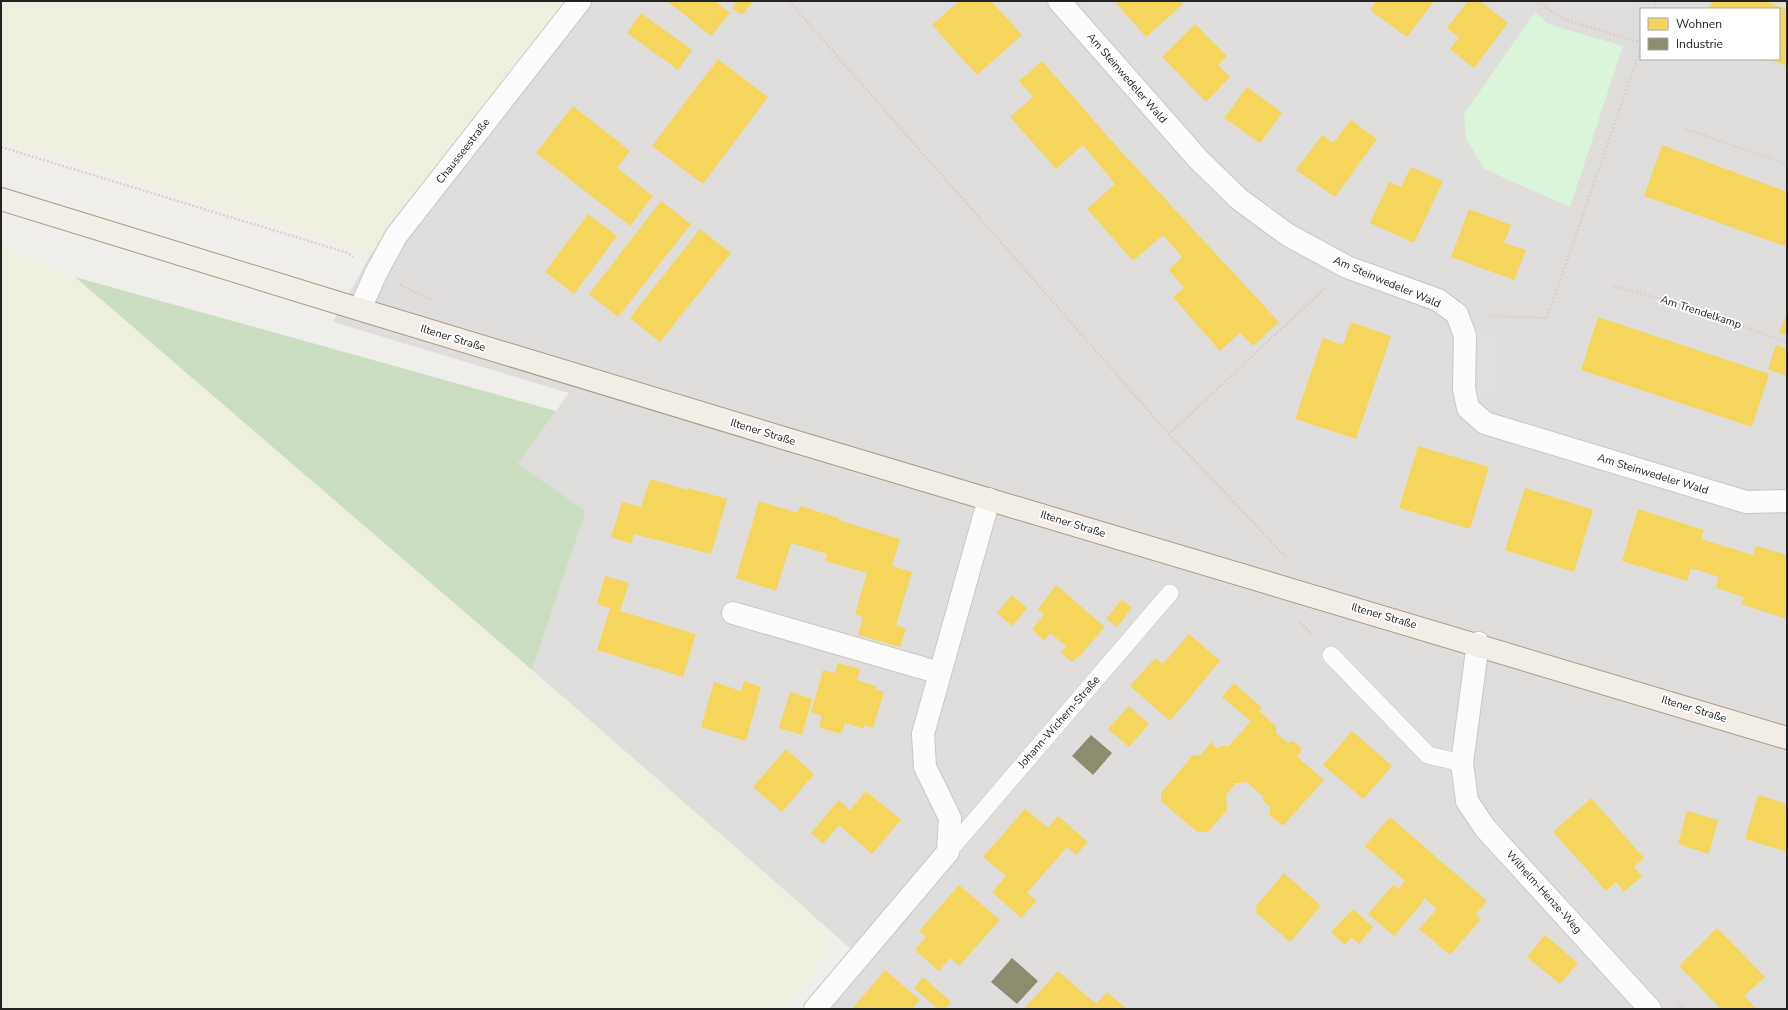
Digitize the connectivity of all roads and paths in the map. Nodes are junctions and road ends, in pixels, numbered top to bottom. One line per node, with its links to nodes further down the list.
1 (580, 1): 14 (street, Chausseestraße)
2 (789, 1): 17 (path)
3 (1059, 1): 12 (street, Am Steinwedeler Wald)
4 (1537, 1): 5 (path)
5 (1640, 43)
6 (1640, 51): 15 (path)
7 (1685, 129): 9 (path)
8 (1, 147): 11 (path)
9 (1787, 164)
10 (1, 198): 14 (main road, Iltener Straße)
11 (348, 253)
12 (1347, 267): 15 (street, Am Steinwedeler Wald); 17 (path)
13 (1613, 286): 16 (path, Am Trendelkamp)
14 (360, 309): 18 (main road, Iltener Straße)
15 (1465, 336): 19 (street, Am Steinwedeler Wald)
16 (1787, 342)
17 (1170, 434): 20 (path)
18 (988, 499): 24 (main road, Iltener Straße); 26 (street)
19 (1787, 501)
20 (1286, 558)
21 (1170, 593): 29 (lane, Johann-Wichern-Straße)
22 (733, 613): 26 (street)
23 (1298, 620): 25 (path)
24 (1478, 643): 27 (main road, Iltener Straße); 28 (street, Wilhelm-Henze-Weg)
25 (1330, 655): 28 (lane)
26 (940, 673): 29 (street)
27 (1787, 738)
28 (1462, 763): 31 (street, Wilhelm-Henze-Weg)
29 (948, 852): 30 (street, Johann-Wichern-Straße)
30 (815, 1009)
31 (1650, 1009)

